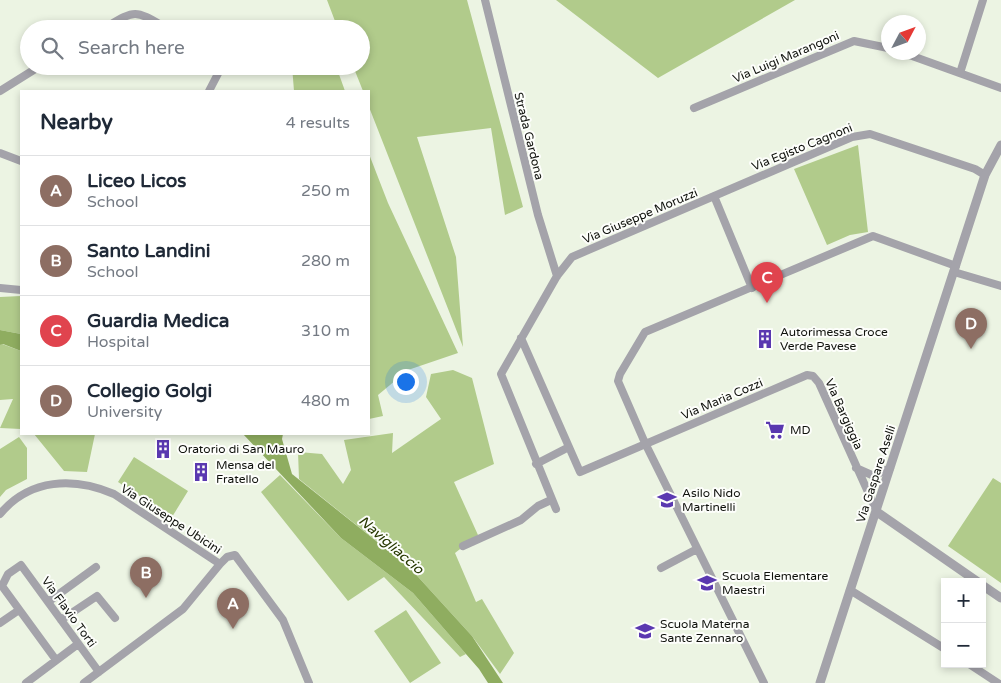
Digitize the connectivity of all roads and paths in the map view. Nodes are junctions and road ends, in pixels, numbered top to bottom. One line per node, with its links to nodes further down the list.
1 (486, 0): 20 (street, Strada Gardona)
2 (983, 0): 7 (street)
3 (118, 20): 4 (street)
4 (153, 20)
5 (881, 46): 13 (street, Via Luigi Marangoni)
6 (924, 60): 7 (street)
7 (960, 73): 10 (street)
8 (26, 75): 12 (street)
9 (217, 75): 11 (street)
10 (1001, 88)
11 (210, 90)
12 (0, 91)
13 (694, 108)
14 (1001, 145): 17 (street, Via Gaspare Aselli)
15 (0, 153): 16 (street)
16 (20, 161)
17 (985, 175): 18 (street, Via Egisto Cagnoni); 19 (street, Via Gaspare Aselli)
18 (714, 196): 20 (street, Via Giuseppe Moruzzi); 23 (street, Via Giuseppe Moruzzi)
19 (955, 269): 21 (street); 23 (street); 31 (street, Via Gaspare Aselli)
20 (557, 276): 25 (street, Via Giuseppe Moruzzi)
21 (1001, 286)
22 (0, 288): 24 (street)
23 (752, 288): 27 (street)
24 (20, 290)
25 (521, 338): 28 (street); 29 (street, Via Giuseppe Moruzzi)
26 (808, 375): 27 (street, Via Maria Cozzi); 30 (street, Via Bargiggia)
27 (645, 444): 28 (street); 37 (street)
28 (569, 447): 29 (street)
29 (536, 464): 32 (street, Via Giuseppe Moruzzi)
30 (856, 467): 31 (street, Via Bargiggia); 34 (street, Via Bargiggia)
31 (890, 468): 34 (street, Via Gaspare Aselli)
32 (551, 500): 33 (street, Via Giuseppe Moruzzi); 36 (street)
33 (556, 509)
34 (876, 512): 41 (street); 43 (street, Via Gaspare Aselli)
35 (0, 514): 38 (street, Via Giuseppe Ubicini)
36 (464, 546)
37 (697, 549): 40 (street); 58 (street)
38 (220, 564): 54 (street); 57 (street)
39 (96, 567): 45 (street)
40 (660, 568)
41 (972, 578)
42 (986, 588): 44 (street)
43 (850, 590): 51 (street); 59 (street, Via Gaspare Aselli)
44 (1001, 598)
45 (48, 602): 46 (street, Via Flavio Torti); 48 (street, Via Flavio Torti)
46 (19, 610): 49 (street); 52 (street)
47 (114, 618): 48 (street)
48 (61, 620): 50 (street, Via Flavio Torti)
49 (0, 623)
50 (78, 644): 52 (street); 54 (street, Via Flavio Torti)
51 (941, 647)
52 (56, 660): 55 (street)
53 (975, 668): 60 (street)
54 (99, 672): 56 (street)
55 (26, 683)
56 (84, 683)
57 (310, 683)
58 (764, 683)
59 (820, 683)
60 (998, 683)

